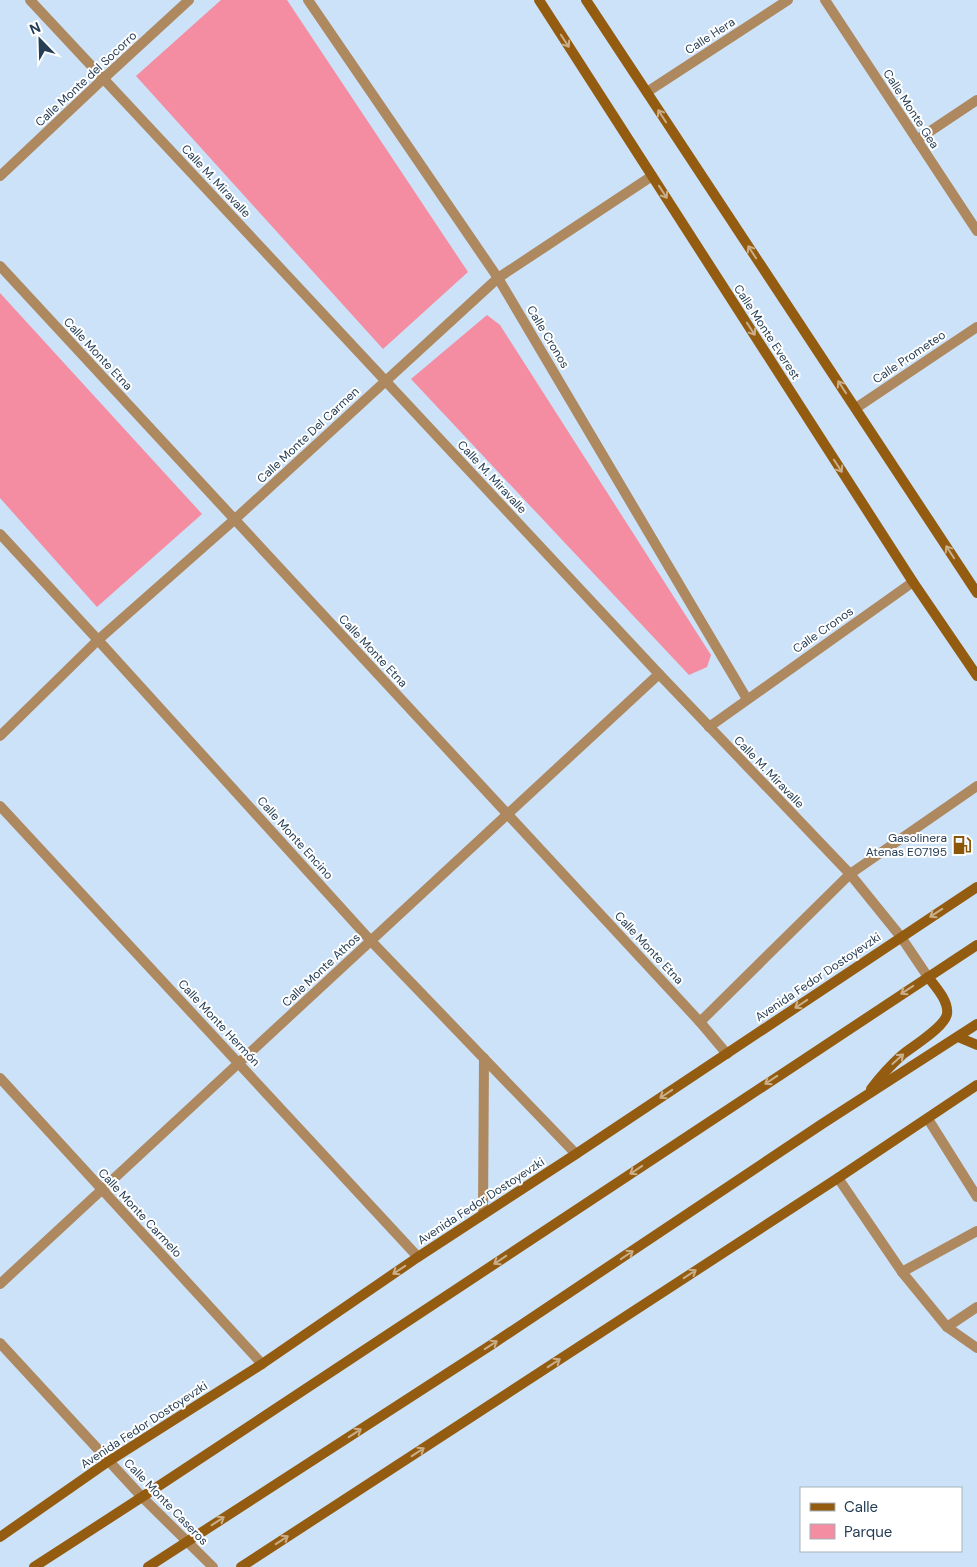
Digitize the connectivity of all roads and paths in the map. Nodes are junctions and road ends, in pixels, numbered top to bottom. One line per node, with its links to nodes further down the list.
1 (30, 0): 8 (street, Calle M. Miravalle)
2 (189, 0): 8 (street, Calle Monte del Socorro)
3 (308, 0): 16 (street, Calle Cronos)
4 (539, 0): 13 (street, Calle Monte Everest, one-way to 13)
5 (586, 0): 9 (street)
6 (788, 0): 9 (street, Calle Hera)
7 (825, 0): 11 (street, Calle Monte Gea)
8 (103, 79): 12 (street, Calle Monte del Socorro); 18 (street, Calle M. Miravalle)
9 (647, 92): 19 (street, one-way to 9)
10 (977, 100): 11 (street)
11 (917, 140): 14 (street, Calle Monte Gea)
12 (0, 176)
13 (652, 176): 16 (street, Calle Monte Del Carmen); 22 (street, Calle Monte Everest, one-way to 22)
14 (977, 231)
15 (0, 266): 20 (street, Calle Monte Etna)
16 (498, 278): 18 (street, Calle Monte Del Carmen); 27 (street, Calle Cronos)
17 (977, 327): 19 (street, Calle Prometeo)
18 (385, 381): 20 (street, Calle Monte Del Carmen); 25 (street, Calle M. Miravalle)
19 (856, 408): 23 (street, one-way to 19)
20 (234, 520): 24 (street, Calle Monte Del Carmen); 32 (street, Calle Monte Etna)
21 (0, 534): 24 (street, Calle Monte Encino)
22 (913, 582): 26 (street, Calle Monte Everest); 27 (street, Calle Cronos)
23 (977, 593)
24 (98, 640): 29 (street, Calle Monte Del Carmen); 36 (street, Calle Monte Encino)
25 (659, 674): 28 (street, Calle M. Miravalle); 32 (street, Calle Monte Athos)
26 (977, 676)
27 (747, 699): 28 (street, Calle Cronos)
28 (709, 727): 33 (street, Calle M. Miravalle)
29 (0, 736)
30 (977, 786): 33 (street)
31 (0, 806): 45 (street, Calle Monte Hermón)
32 (507, 814): 36 (street, Calle Monte Athos); 39 (street, Calle Monte Etna)
33 (850, 874): 35 (street, Calle M. Miravalle); 39 (street)
34 (977, 887): 35 (street, Avenida Fedor Dostoyevzki, one-way to 35)
35 (900, 937): 38 (street, Calle M. Miravalle); 43 (street, Avenida Fedor Dostoyevzki, one-way to 43)
36 (371, 941): 44 (street, Calle Monte Encino); 45 (street, Calle Monte Athos)
37 (977, 945): 38 (street)
38 (928, 977): 48 (street, one-way to 38); 65 (street, one-way to 65)
39 (700, 1022): 43 (street, Calle Monte Etna)
40 (977, 1024): 41 (street)
41 (958, 1037): 42 (street); 48 (street)
42 (977, 1045)
43 (727, 1054): 50 (street, Avenida Fedor Dostoyevzki, one-way to 50)
44 (484, 1058): 50 (street, Calle Monte Encino); 54 (street)
45 (238, 1063): 52 (street, Calle Monte Athos); 56 (street, Calle Monte Hermón)
46 (0, 1078): 52 (street, Calle Monte Carmelo)
47 (977, 1085): 49 (street)
48 (865, 1096): 67 (street, one-way to 48)
49 (928, 1119): 51 (street); 53 (street)
50 (576, 1154): 54 (street, Avenida Fedor Dostoyevzki)
51 (838, 1178): 57 (street); 71 (street, one-way to 51)
52 (102, 1189): 58 (street, Calle Monte Athos); 63 (street, Calle Monte Carmelo)
53 (977, 1197)
54 (483, 1214): 56 (street, Avenida Fedor Dostoyevzki)
55 (977, 1231): 57 (street)
56 (418, 1257): 63 (street, Avenida Fedor Dostoyevzki, one-way to 63)
57 (902, 1272): 60 (street)
58 (0, 1284)
59 (977, 1307): 60 (street)
60 (947, 1327): 62 (street)
61 (0, 1343): 64 (street, Calle Monte Caseros)
62 (977, 1348)
63 (262, 1364): 64 (street, Avenida Fedor Dostoyevzki)
64 (109, 1461): 65 (street, Calle Monte Caseros); 66 (street, Avenida Fedor Dostoyevzki)
65 (142, 1497): 67 (street, Calle Monte Caseros); 68 (street)
66 (0, 1537)
67 (187, 1542): 69 (street); 70 (street, Calle Monte Caseros)
68 (34, 1567)
69 (148, 1567)
70 (213, 1567)
71 (241, 1567)

